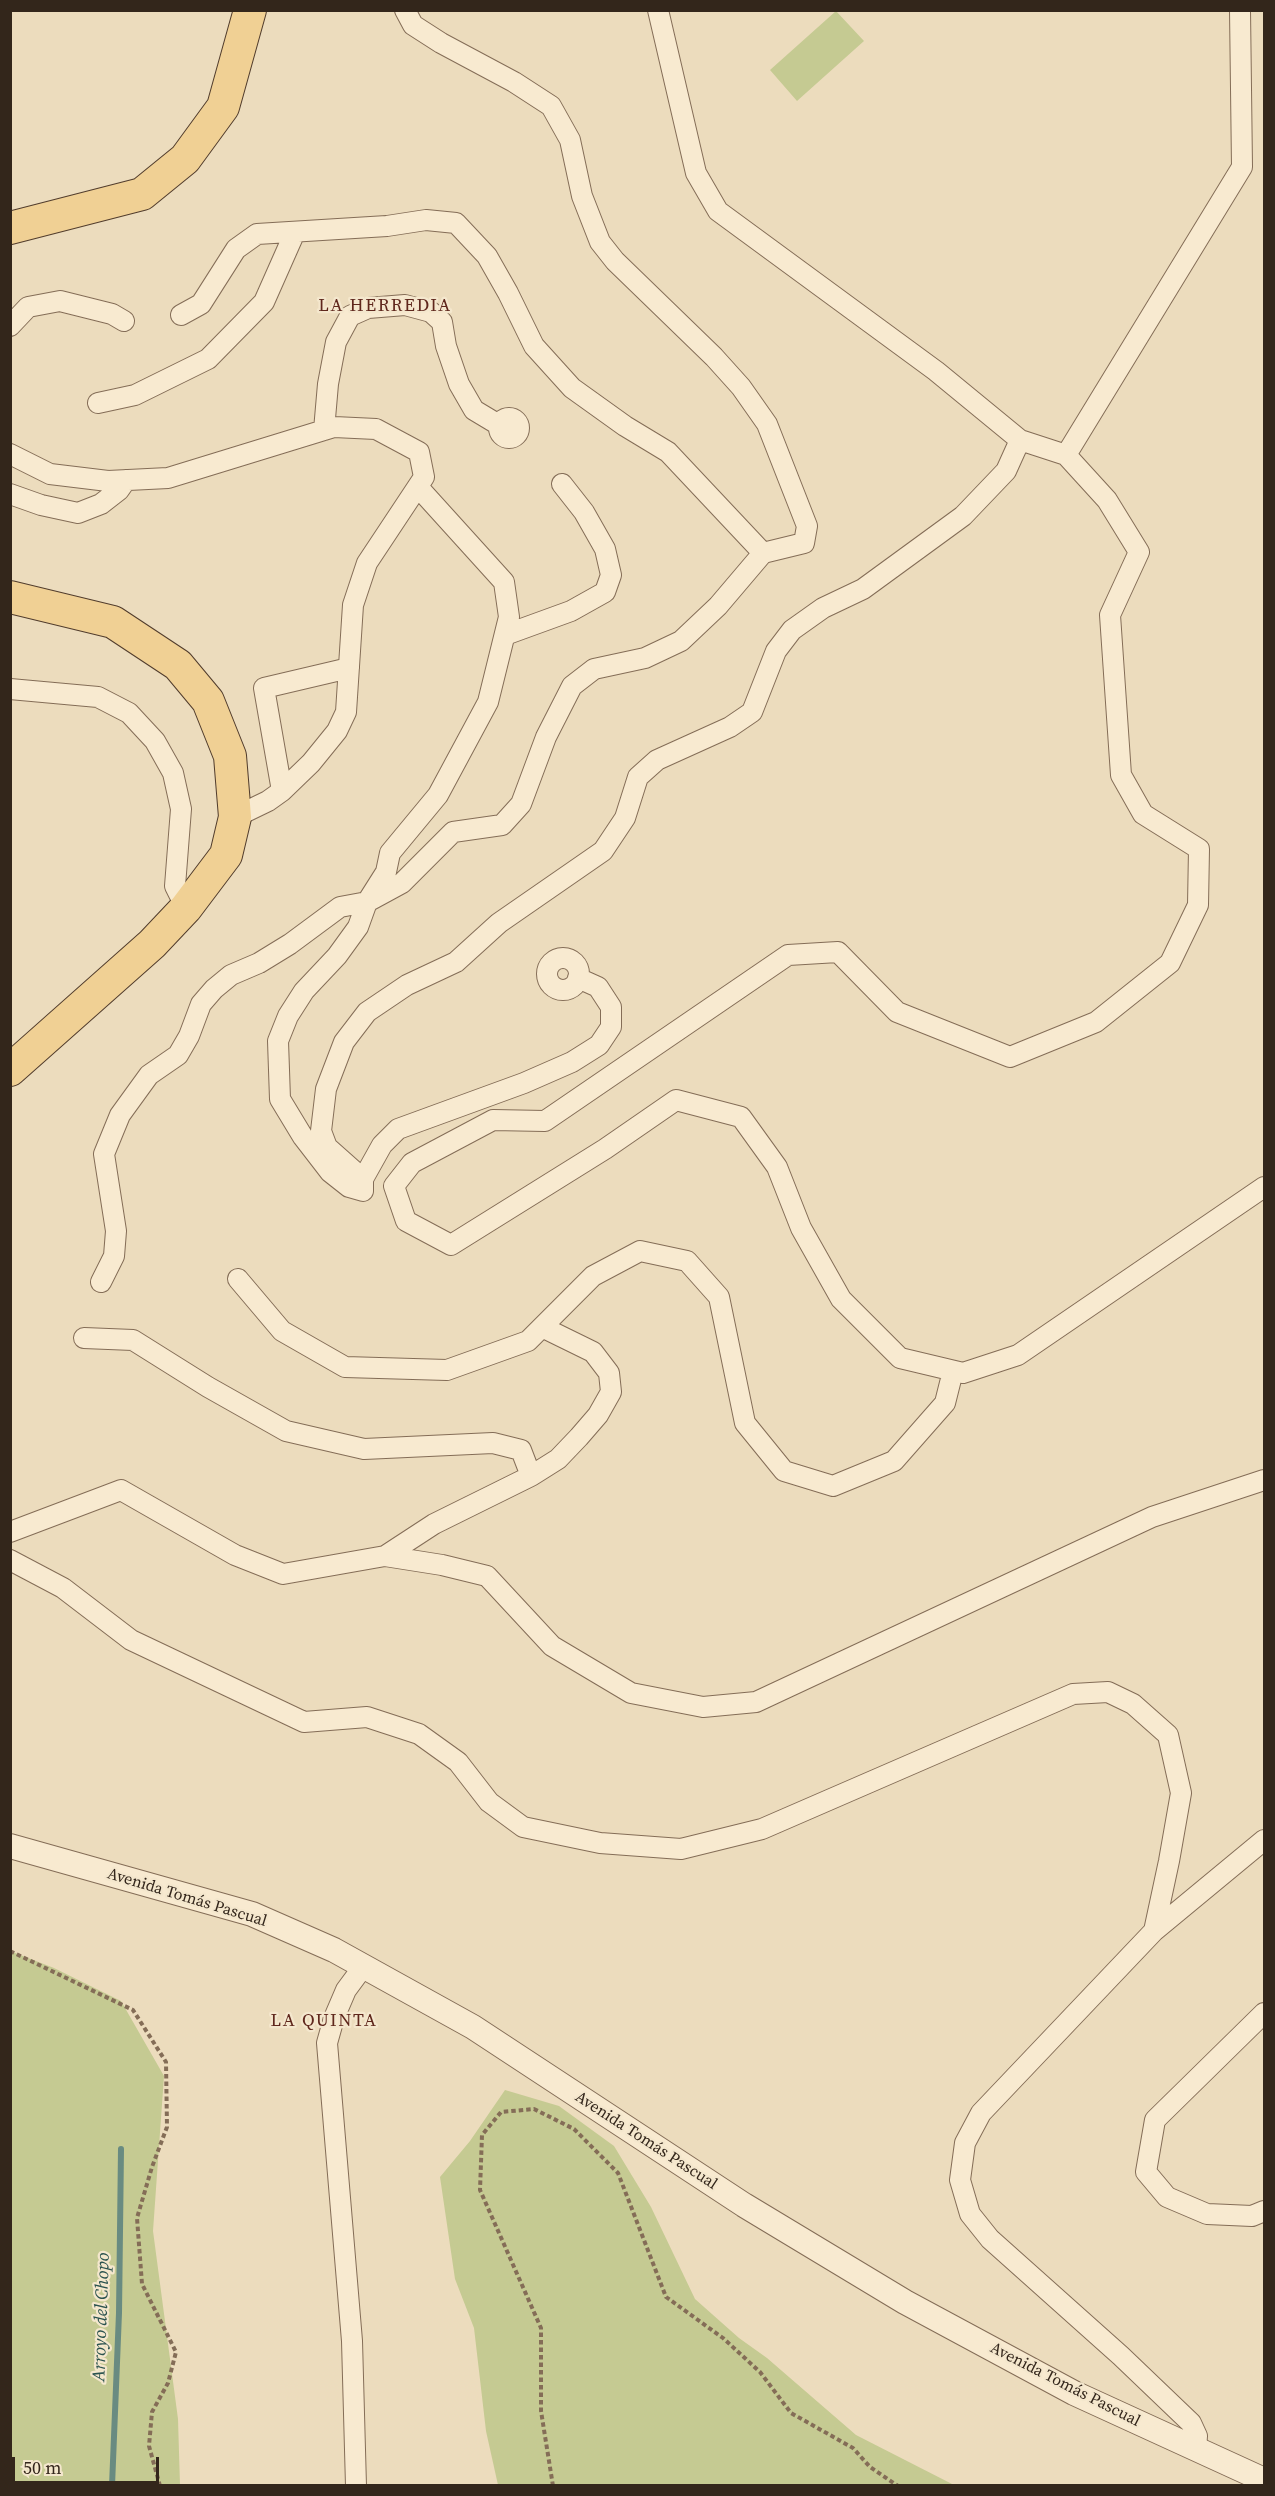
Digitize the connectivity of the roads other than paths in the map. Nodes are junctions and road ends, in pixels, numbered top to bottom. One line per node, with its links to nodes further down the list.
1 (250, 10): 5 (main road)
2 (405, 10): 20 (street)
3 (658, 10): 13 (street)
4 (1240, 10): 15 (street)
5 (10, 228)
6 (295, 232): 7 (street); 10 (street); 20 (street)
7 (181, 315)
8 (124, 321): 9 (street)
9 (10, 326)
10 (98, 403)
11 (499, 424): 12 (street)
12 (324, 430): 16 (street); 18 (street)
13 (1020, 440): 15 (street); 31 (street)
14 (10, 454): 16 (street)
15 (1066, 455): 37 (street)
16 (126, 480): 19 (street)
17 (562, 484): 22 (street)
18 (418, 487): 22 (street); 23 (street)
19 (10, 494)
20 (763, 553): 27 (street)
21 (10, 597): 26 (main road)
22 (505, 635): 27 (street)
23 (350, 668): 25 (street); 25 (street)
24 (10, 689): 28 (street)
25 (282, 791): 26 (street)
26 (236, 817): 28 (main road)
27 (367, 902): 31 (street); 34 (street)
28 (186, 908): 30 (main road)
29 (578, 978): 31 (street)
30 (10, 1070)
31 (363, 1179)
32 (1264, 1187): 37 (street)
33 (238, 1279): 35 (street)
34 (100, 1282)
35 (542, 1327): 37 (street); 38 (street)
36 (84, 1338): 38 (street)
37 (954, 1371)
38 (531, 1476): 41 (street)
39 (1264, 1480): 41 (street)
40 (10, 1532): 41 (street)
41 (385, 1556)
42 (10, 1560): 45 (street)
43 (1264, 1840): 45 (street)
44 (10, 1846): 46 (street, Avenida Tomás Pascual)
45 (1154, 1931): 49 (street)
46 (363, 1967): 49 (street, Avenida Tomás Pascual); 51 (street)
47 (1264, 2013): 48 (street)
48 (1264, 2211)
49 (1197, 2449): 50 (street, Avenida Tomás Pascual)
50 (1264, 2480)
51 (356, 2486)

